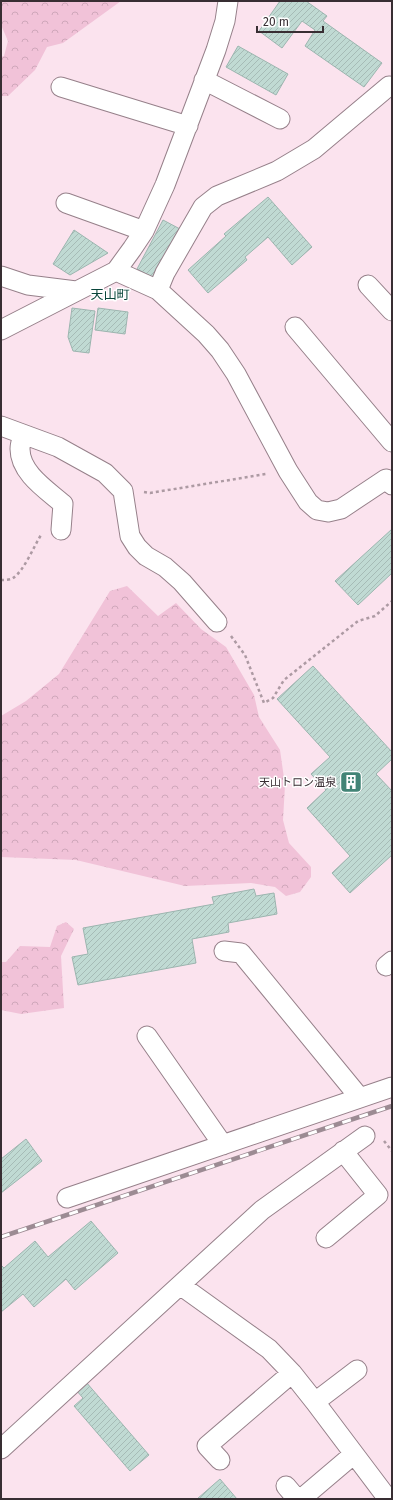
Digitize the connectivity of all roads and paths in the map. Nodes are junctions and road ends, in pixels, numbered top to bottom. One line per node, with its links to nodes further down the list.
1 (228, 1): 2 (street)
2 (204, 80): 5 (street); 6 (street)
3 (389, 86): 12 (street)
4 (61, 87): 6 (street)
5 (280, 120)
6 (188, 126): 8 (street)
7 (66, 203): 8 (street)
8 (144, 231): 9 (street)
9 (116, 271): 12 (street); 13 (street)
10 (1, 276): 13 (street)
11 (368, 285): 14 (street)
12 (158, 290): 20 (street)
13 (76, 291): 16 (street)
14 (392, 311)
15 (295, 327): 19 (street)
16 (1, 330)
17 (1, 426): 18 (street)
18 (23, 434): 22 (street); 23 (street)
19 (392, 442)
20 (288, 471): 21 (street); 22 (path)
21 (390, 477)
22 (124, 491): 27 (street)
23 (62, 530)
24 (41, 534): 25 (path)
25 (1, 580)
26 (392, 601): 27 (path)
27 (217, 622)
28 (224, 951): 31 (street)
29 (147, 1036): 33 (street)
30 (392, 1087): 31 (street)
31 (360, 1098): 33 (street)
32 (365, 1136): 34 (street)
33 (224, 1145): 35 (street)
34 (343, 1152): 36 (street); 37 (street)
35 (68, 1198)
36 (326, 1238)
37 (180, 1285): 39 (street); 41 (street)
38 (357, 1370): 40 (street)
39 (292, 1373): 40 (street); 43 (street)
40 (315, 1402): 42 (street)
41 (1, 1448)
42 (354, 1454): 44 (street); 45 (street)
43 (220, 1460)
44 (301, 1499)
45 (388, 1499)

